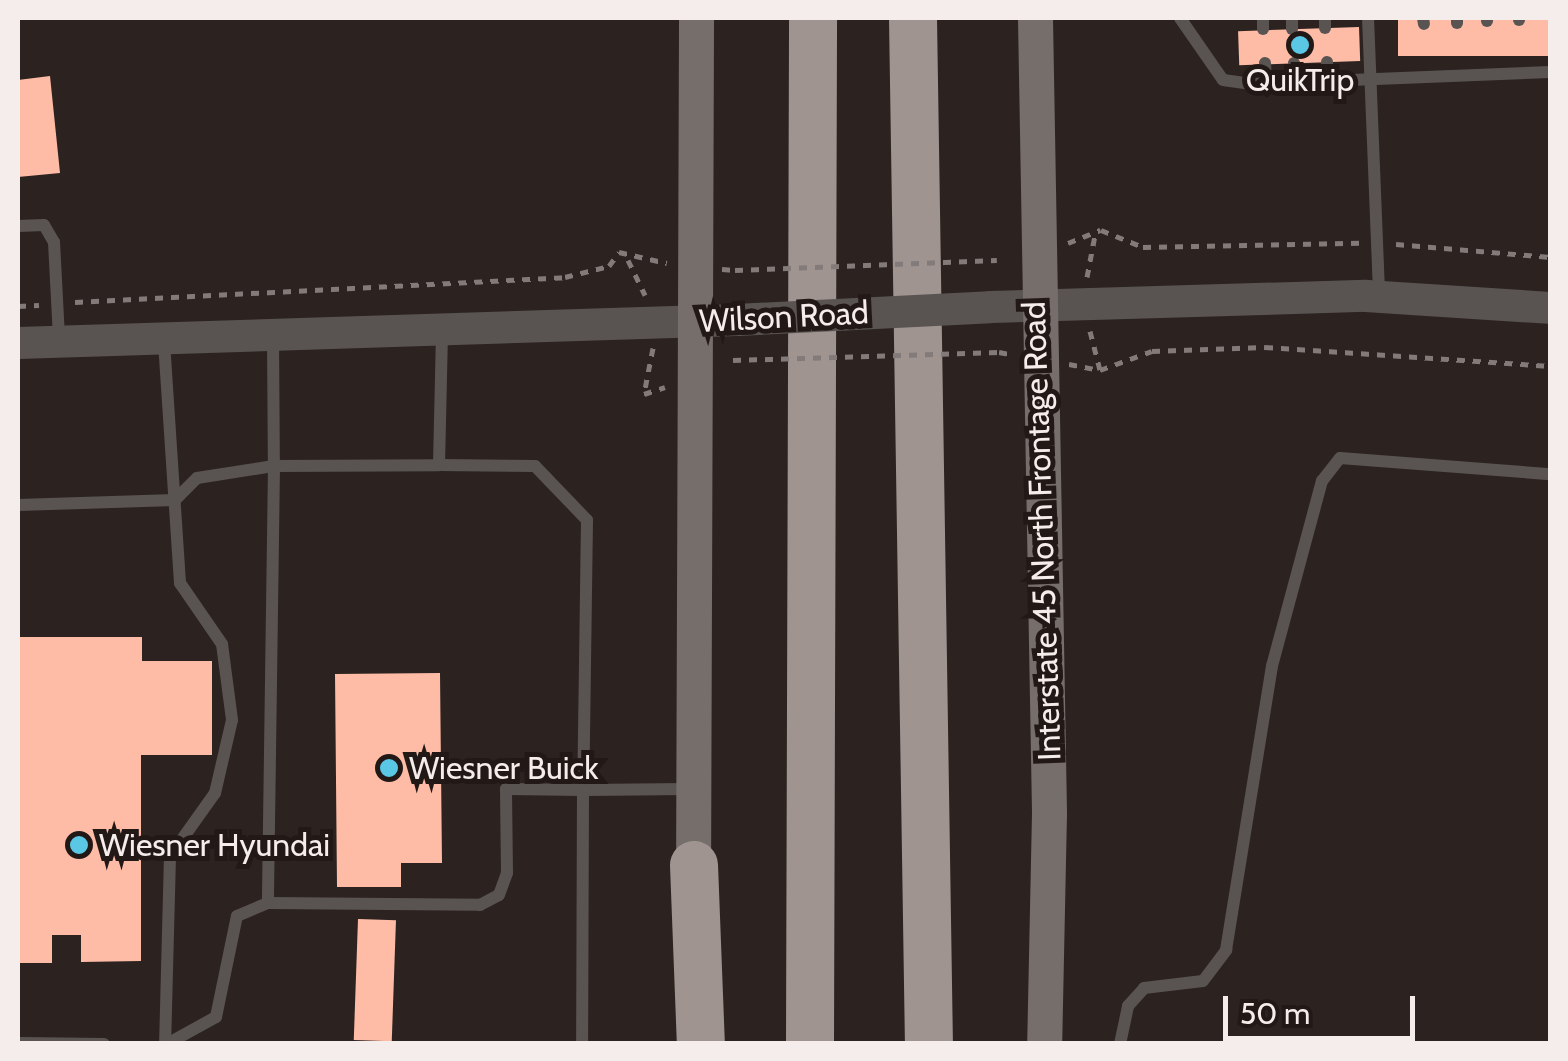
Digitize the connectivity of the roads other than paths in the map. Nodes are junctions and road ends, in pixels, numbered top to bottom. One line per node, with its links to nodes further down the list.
1 (696, 18): 32 (main road)
2 (783, 18): 28 (highway)
3 (813, 18): 28 (highway)
4 (913, 18): 26 (highway)
5 (931, 18): 26 (highway)
6 (1035, 18): 30 (main road, Interstate 45 North Frontage Road)
7 (1180, 18): 25 (lane)
8 (1368, 18): 22 (lane)
9 (1550, 56): 17 (lane)
10 (1521, 57): 18 (lane)
11 (1490, 59): 19 (lane)
12 (1458, 60): 20 (lane)
13 (1327, 62): 23 (lane)
14 (1425, 62): 21 (lane)
15 (1294, 63): 24 (lane)
16 (1265, 64): 25 (lane)
17 (1550, 70): 18 (lane)
18 (1522, 74): 19 (lane)
19 (1491, 75): 20 (lane)
20 (1460, 76): 21 (lane)
21 (1427, 77): 22 (lane)
22 (1372, 79): 23 (lane); 29 (lane)
23 (1328, 81): 24 (lane)
24 (1294, 82): 25 (lane)
25 (1266, 84)
26 (916, 181): 54 (highway)
27 (18, 226): 36 (lane)
28 (818, 238): 53 (highway)
29 (1380, 296): 30 (street, Wilson Road); 31 (street, Wilson Road)
30 (1035, 305): 32 (street, Wilson Road, bridge); 55 (main road, Interstate 45 North Frontage Road)
31 (1550, 308)
32 (702, 321): 33 (street, Wilson Road); 44 (main road)
33 (442, 330): 34 (street, Wilson Road); 38 (lane)
34 (273, 335): 35 (street, Wilson Road); 39 (lane)
35 (164, 338): 36 (street, Wilson Road); 41 (lane)
36 (59, 342): 37 (street, Wilson Road)
37 (18, 343)
38 (439, 465): 39 (lane); 43 (lane)
39 (274, 466): 41 (lane); 46 (lane)
40 (1550, 474): 56 (lane)
41 (174, 500): 42 (lane); 49 (lane)
42 (18, 505)
43 (583, 790): 44 (lane); 46 (lane); 50 (lane)
44 (695, 790): 45 (main road)
45 (694, 865): 51 (main road); 52 (highway)
46 (268, 903): 49 (lane)
47 (18, 1043): 48 (lane)
48 (104, 1044)
49 (166, 1044)
50 (582, 1044)
51 (691, 1044)
52 (702, 1044)
53 (810, 1044)
54 (929, 1044)
55 (1044, 1044)
56 (1120, 1044)

